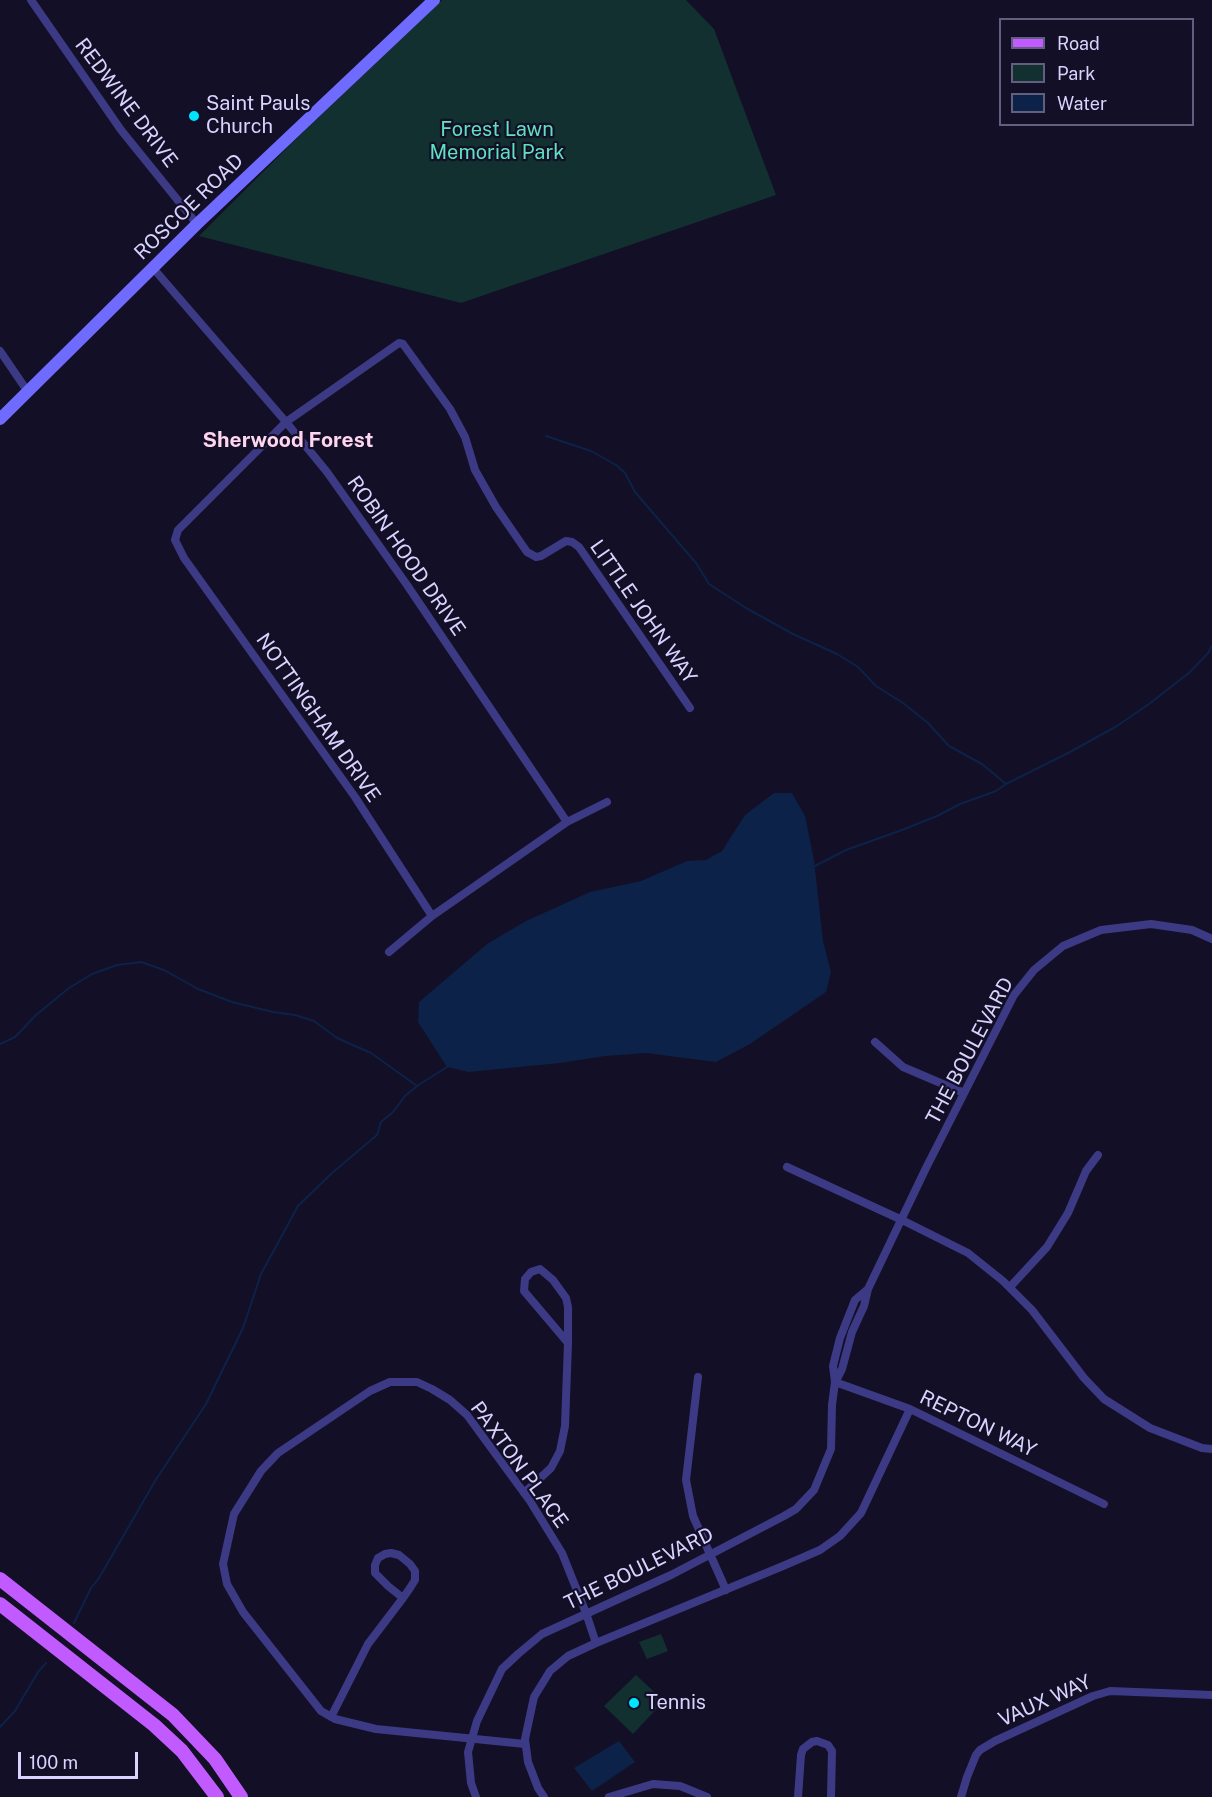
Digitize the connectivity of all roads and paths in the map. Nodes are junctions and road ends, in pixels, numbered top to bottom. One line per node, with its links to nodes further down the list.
1 (31, 0): 3 (street, REDWINE DRIVE)
2 (434, 0): 3 (main road, ROSCOE ROAD)
3 (197, 224): 4 (main road, ROSCOE ROAD)
4 (153, 268): 6 (main road, ROSCOE ROAD); 8 (street, ROBIN HOOD DRIVE)
5 (0, 351): 6 (street)
6 (28, 392): 7 (main road, ROSCOE ROAD)
7 (0, 419)
8 (286, 422): 9 (street, LITTLE JOHN WAY); 11 (street, ROBIN HOOD DRIVE); 12 (street, NOTTINGHAM DRIVE)
9 (690, 708)
10 (607, 802): 11 (street)
11 (567, 822): 12 (street)
12 (432, 916): 14 (street)
13 (1212, 939): 16 (street, THE BOULEVARD)
14 (389, 952)
15 (875, 1042): 16 (street)
16 (964, 1093): 19 (street, THE BOULEVARD)
17 (1098, 1155): 20 (street)
18 (787, 1167): 19 (street)
19 (902, 1220): 20 (street); 23 (street, THE BOULEVARD)
20 (1010, 1287): 25 (street)
21 (568, 1343): 21 (street); 26 (street)
22 (698, 1377): 28 (street)
23 (835, 1382): 24 (street, REPTON WAY); 28 (street, THE BOULEVARD)
24 (910, 1409): 27 (street, REPTON WAY); 30 (street)
25 (1212, 1449)
26 (524, 1493): 33 (street, PAXTON PLACE); 36 (street, PAXTON PLACE)
27 (1104, 1504)
28 (710, 1554): 30 (street); 33 (street, THE BOULEVARD)
29 (0, 1579): 40 (main road)
30 (726, 1590): 34 (street)
31 (403, 1598): 31 (street); 36 (street)
32 (0, 1604): 39 (main road)
33 (586, 1612): 34 (street, PAXTON PLACE); 37 (street, THE BOULEVARD)
34 (596, 1643): 38 (street)
35 (1212, 1695): 47 (street, VAUX WAY)
36 (331, 1717): 37 (street, PAXTON PLACE)
37 (472, 1738): 38 (street, PAXTON PLACE); 41 (street, THE BOULEVARD)
38 (525, 1744): 42 (street)
39 (218, 1797)
40 (241, 1797)
41 (476, 1797)
42 (544, 1797)
43 (609, 1797): 44 (street)
44 (707, 1797)
45 (798, 1797): 46 (street)
46 (831, 1797)
47 (961, 1797)

